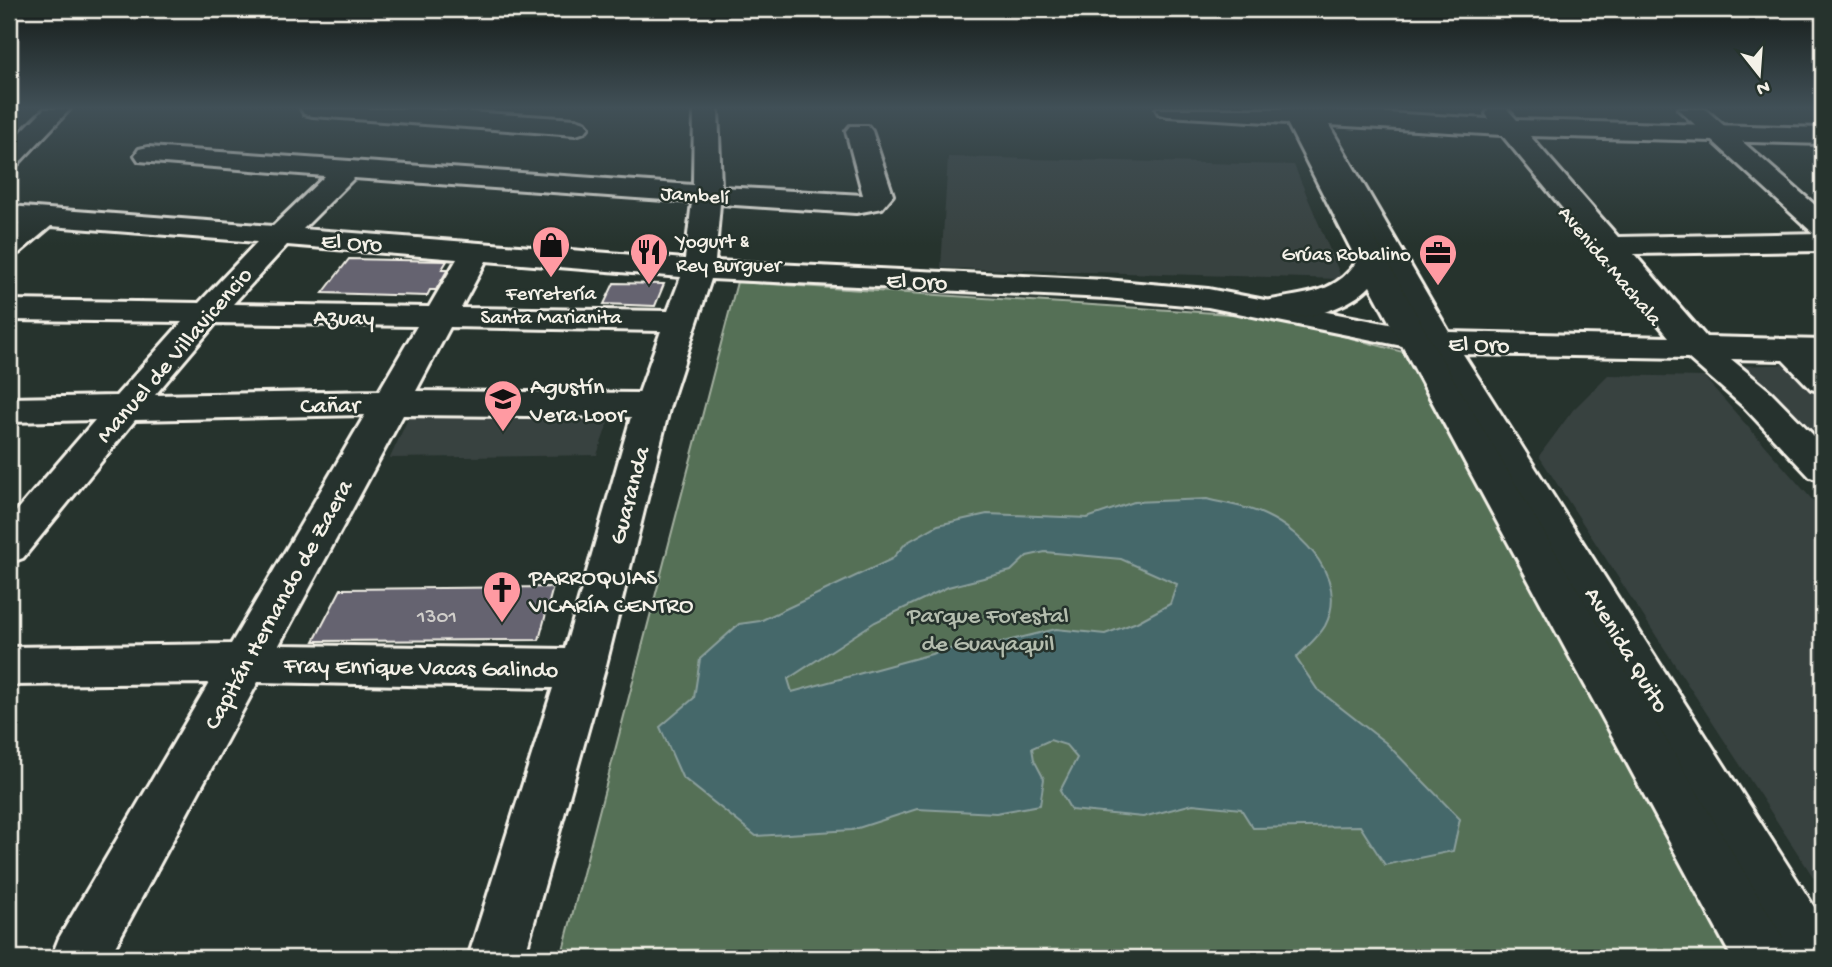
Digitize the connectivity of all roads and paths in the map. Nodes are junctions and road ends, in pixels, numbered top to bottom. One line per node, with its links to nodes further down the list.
1 (411, 154): 11 (street)
2 (707, 154): 12 (street, Guaranda)
3 (866, 154): 12 (street, Jambelí)
4 (1335, 154): 21 (street)
5 (1342, 154): 28 (street)
6 (1524, 154): 29 (street, Avenida Machala)
7 (1527, 154): 18 (street, Avenida Machala)
8 (1741, 154): 15 (street)
9 (148, 155): 10 (street, Jambelí)
10 (346, 170): 11 (street, Jambelí); 16 (street, Manuel de Villavicencio)
11 (392, 173): 12 (street, Jambelí)
12 (707, 195): 22 (street, Guaranda)
13 (9, 214): 14 (street, El Oro)
14 (45, 216): 16 (street, El Oro); 19 (street)
15 (1823, 228)
16 (276, 236): 20 (street, El Oro); 25 (street, Manuel de Villavicencio)
17 (1823, 242): 18 (street)
18 (1608, 246): 29 (street, Avenida Machala)
19 (9, 247)
20 (477, 250): 22 (street, El Oro); 26 (street, Capitán Hernando de Zaera)
21 (1371, 262): 23 (street); 28 (street)
22 (699, 269): 23 (street, El Oro); 27 (street, Guaranda)
23 (1273, 309): 28 (street, El Oro)
24 (9, 310): 25 (street, Azuay)
25 (203, 315): 26 (street, Azuay); 34 (street, Manuel de Villavicencio)
26 (439, 317): 27 (street, Azuay); 32 (street, Capitán Hernando de Zaera)
27 (680, 321): 33 (street, Guaranda)
28 (1435, 341): 29 (street, El Oro); 43 (street, Avenida Quito); 44 (street, Avenida Quito)
29 (1696, 347): 30 (street, El Oro); 36 (street, Avenida Machala)
30 (1808, 350): 31 (street)
31 (1823, 381)
32 (391, 403): 33 (street, Cañar); 34 (street, Cañar); 38 (street, Capitán Hernando de Zaera)
33 (652, 405): 40 (street, Guaranda)
34 (125, 408): 35 (street, Cañar); 37 (street, Manuel de Villavicencio)
35 (9, 410)
36 (1823, 468)
37 (9, 547)
38 (244, 663): 39 (street, Fray Enrique Vacas Galindo); 40 (street, Fray Enrique Vacas Galindo); 41 (street, Capitán Hernando de Zaera)
39 (9, 666)
40 (582, 669): 42 (street, Guaranda)
41 (79, 958)
42 (496, 958)
43 (1763, 958)
44 (1814, 958)

